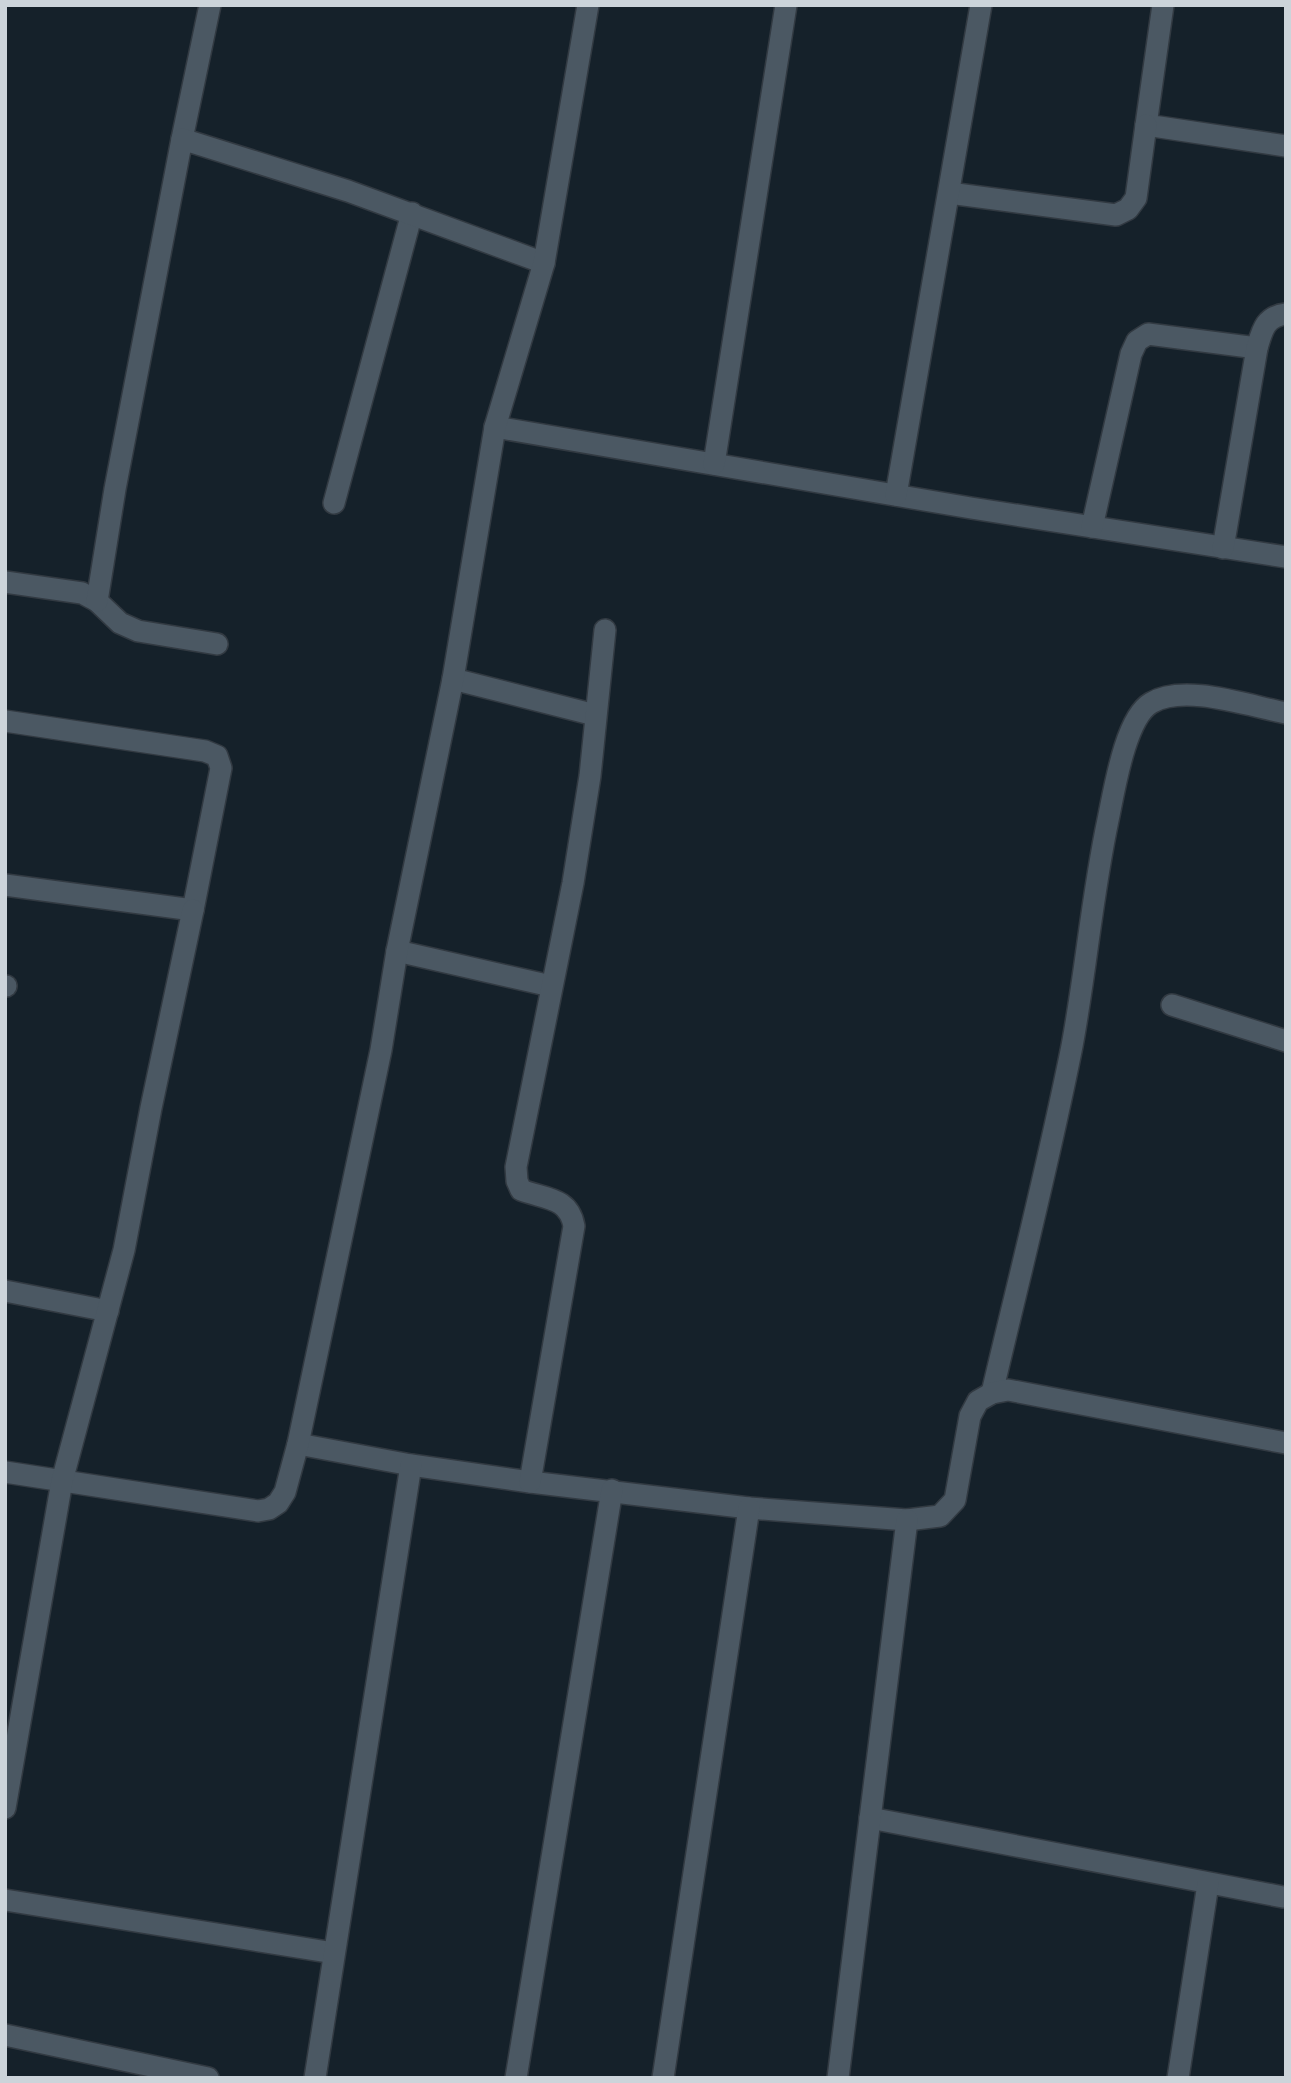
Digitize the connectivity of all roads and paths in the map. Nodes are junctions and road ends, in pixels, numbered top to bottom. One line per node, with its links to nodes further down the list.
1 (210, 5): 7 (street)
2 (588, 5): 11 (street)
3 (786, 5): 15 (street)
4 (981, 5): 9 (street)
5 (1163, 5): 6 (street)
6 (1146, 125): 8 (street); 9 (street)
7 (182, 139): 10 (street); 22 (street)
8 (1286, 146)
9 (949, 193): 16 (street)
10 (412, 213): 11 (street); 17 (street)
11 (544, 263): 14 (street)
12 (1286, 314): 13 (street)
13 (1257, 348): 18 (street); 19 (street)
14 (495, 427): 15 (street); 25 (street)
15 (714, 464): 16 (street)
16 (896, 495): 18 (street)
17 (334, 503)
18 (1092, 527): 19 (street)
19 (1223, 548): 20 (street)
20 (1286, 556)
21 (5, 582): 22 (street)
22 (97, 601): 24 (street)
23 (605, 630): 27 (street)
24 (217, 644)
25 (453, 679): 27 (street); 31 (street)
26 (1286, 713): 37 (street)
27 (595, 715): 32 (street)
28 (5, 721): 30 (street)
29 (5, 885): 30 (street)
30 (193, 910): 36 (street)
31 (397, 951): 32 (street); 39 (street)
32 (551, 986): 43 (street)
33 (1172, 1005): 34 (street)
34 (1286, 1041)
35 (5, 1291): 36 (street)
36 (108, 1311): 42 (street)
37 (992, 1393): 38 (street); 46 (street)
38 (1286, 1443)
39 (298, 1444): 40 (street); 42 (street)
40 (411, 1465): 43 (street); 52 (street)
41 (5, 1472): 42 (street)
42 (62, 1481): 47 (street)
43 (530, 1482): 44 (street)
44 (612, 1490): 45 (street); 56 (street)
45 (749, 1508): 46 (street); 57 (street)
46 (907, 1520): 48 (street)
47 (5, 1808)
48 (870, 1818): 49 (street); 58 (street)
49 (1208, 1884): 50 (street); 59 (street)
50 (1283, 1897)
51 (5, 1900): 52 (street)
52 (334, 1953): 55 (street)
53 (5, 2035): 54 (street)
54 (208, 2078)
55 (315, 2078)
56 (516, 2078)
57 (663, 2078)
58 (838, 2078)
59 (1178, 2078)

